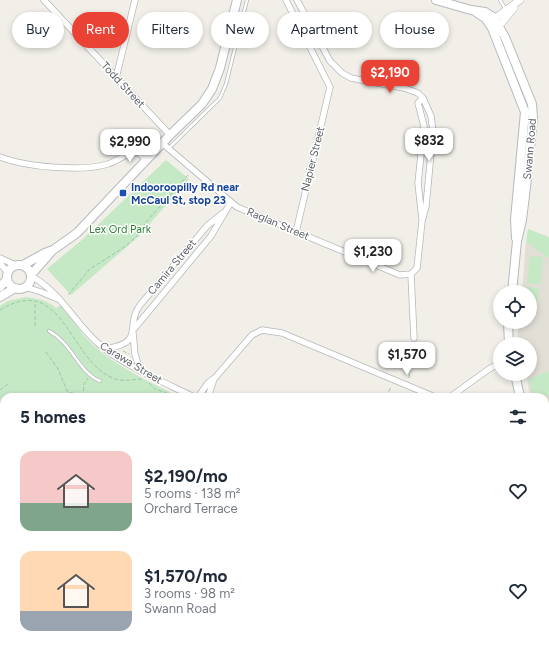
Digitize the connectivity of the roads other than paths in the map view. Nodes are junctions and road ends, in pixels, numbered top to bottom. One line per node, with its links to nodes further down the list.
1 (44, 0): 12 (street, Todd Street)
2 (135, 0): 12 (street)
3 (237, 0): 14 (main road)
4 (247, 0): 15 (lane)
5 (286, 0): 21 (street, Napier Street)
6 (297, 0): 13 (street)
7 (436, 0): 11 (main road, Swann Road)
8 (500, 0): 10 (lane)
9 (518, 2): 10 (street); 11 (street)
10 (506, 10): 11 (street)
11 (495, 23): 29 (main road, Swann Road)
12 (116, 78): 14 (street, Todd Street)
13 (423, 98): 20 (street); 20 (street)
14 (170, 135): 15 (main road)
15 (165, 146): 17 (main road); 18 (street, Raglan Street)
16 (0, 157): 17 (street)
17 (146, 160): 22 (main road)
18 (231, 202): 19 (street, Camira Street); 21 (street, Raglan Street)
19 (223, 213): 36 (street, Camira Street); 36 (street, Camira Street)
20 (422, 221): 26 (street)
21 (296, 232): 26 (street, Raglan Street)
22 (52, 250): 25 (main road); 28 (main road)
23 (0, 258): 25 (street)
24 (0, 262): 27 (street)
25 (19, 265): 27 (main road); 28 (main road)
26 (411, 274): 37 (street)
27 (7, 276): 30 (main road); 32 (main road)
28 (31, 276): 31 (main road); 34 (street, Carawa Street)
29 (513, 285)
30 (0, 287)
31 (25, 287): 32 (main road); 34 (street, Carawa Street)
32 (15, 288): 33 (main road)
33 (0, 297)
34 (60, 300): 38 (street, Carawa Street)
35 (49, 331): 42 (lane)
36 (133, 331): 38 (street, Camira Street); 40 (street, Camira Street)
37 (414, 338)
38 (104, 349): 40 (street, Carawa Street)
39 (493, 366): 48 (street)
40 (140, 370): 44 (street, Carawa Street)
41 (214, 379): 45 (street); 46 (street); 47 (street)
42 (100, 380)
43 (517, 381): 49 (main road)
44 (186, 393)
45 (201, 393)
46 (209, 393)
47 (425, 393)
48 (455, 393)
49 (519, 393)

